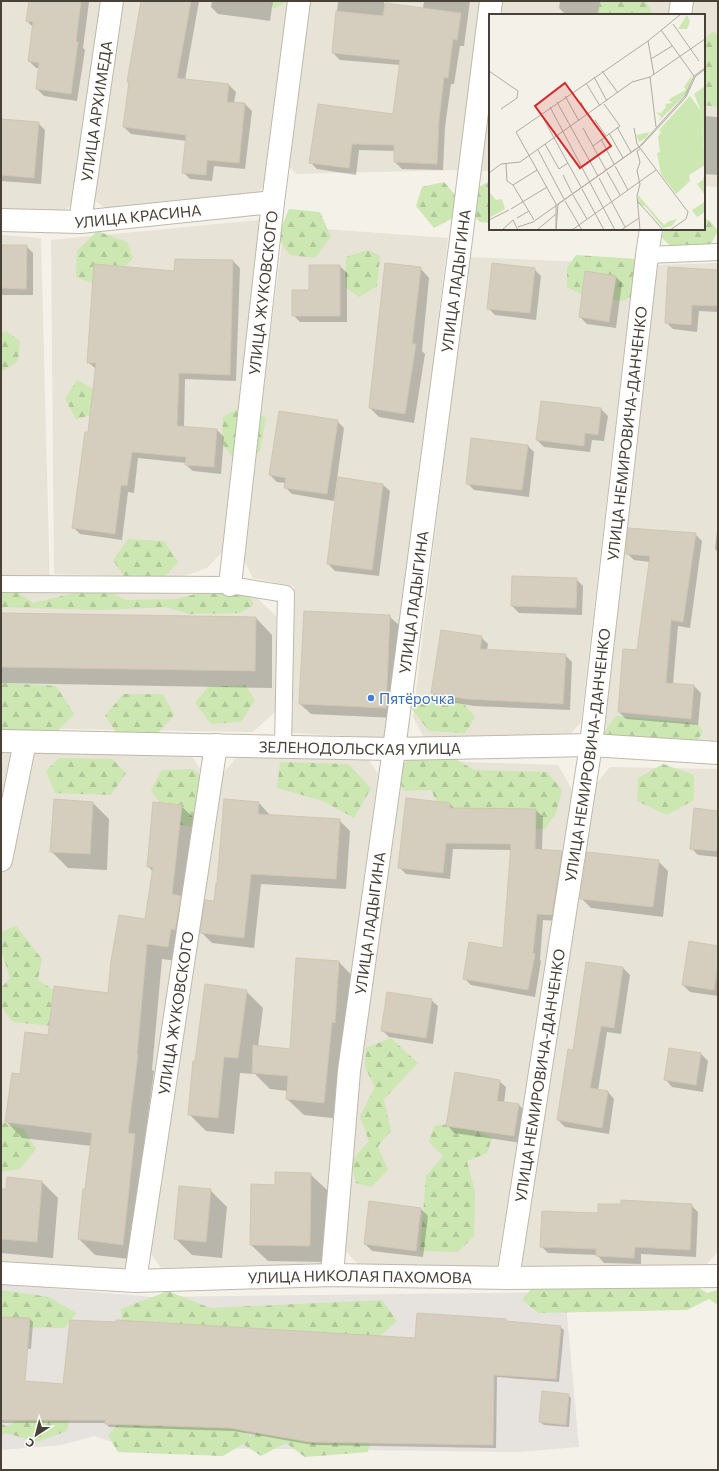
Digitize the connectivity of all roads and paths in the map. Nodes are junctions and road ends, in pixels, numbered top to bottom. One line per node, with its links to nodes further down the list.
1 (112, 1): 10 (street, УЛИЦА АРХИМЕДА)
2 (299, 1): 8 (street, УЛИЦА ЖУКОВСКОГО)
3 (491, 1): 5 (street, УЛИЦА ЛАДЫГИНА)
4 (682, 1): 6 (street)
5 (489, 14)
6 (680, 14)
7 (489, 17): 21 (street, УЛИЦА ЛАДЫГИНА)
8 (273, 202): 10 (street, УЛИЦА КРАСИНА); 15 (street, УЛИЦА ЖУКОВСКОГО)
9 (1, 220): 10 (street, УЛИЦА КРАСИНА)
10 (80, 222)
11 (651, 230): 13 (street, УЛИЦА НЕМИРОВИЧА-ДАНЧЕНКО)
12 (718, 252): 13 (lane)
13 (647, 255): 19 (street, УЛИЦА НЕМИРОВИЧА-ДАНЧЕНКО)
14 (1, 584): 15 (lane)
15 (230, 585): 20 (lane)
16 (1, 741): 17 (street, ЗЕЛЕНОДОЛЬСКАЯ УЛИЦА)
17 (25, 742): 18 (street, ЗЕЛЕНОДОЛЬСКАЯ УЛИЦА); 23 (street)
18 (216, 745): 20 (street, ЗЕЛЕНОДОЛЬСКАЯ УЛИЦА); 28 (street, УЛИЦА ЖУКОВСКОГО)
19 (591, 745): 21 (street, ЗЕЛЕНОДОЛЬСКАЯ УЛИЦА); 22 (street, ЗЕЛЕНОДОЛЬСКАЯ УЛИЦА); 27 (street, УЛИЦА НЕМИРОВИЧА-ДАНЧЕНКО)
20 (282, 747): 21 (street, ЗЕЛЕНОДОЛЬСКАЯ УЛИЦА)
21 (394, 749): 25 (street, УЛИЦА ЛАДЫГИНА)
22 (718, 753)
23 (1, 860)
24 (1, 1273): 28 (street, УЛИЦА НИКОЛАЯ ПАХОМОВА)
25 (332, 1275): 27 (street, УЛИЦА НИКОЛАЯ ПАХОМОВА); 28 (street, УЛИЦА НИКОЛАЯ ПАХОМОВА)
26 (718, 1276): 27 (street, УЛИЦА НИКОЛАЯ ПАХОМОВА)
27 (508, 1278)
28 (135, 1281)

